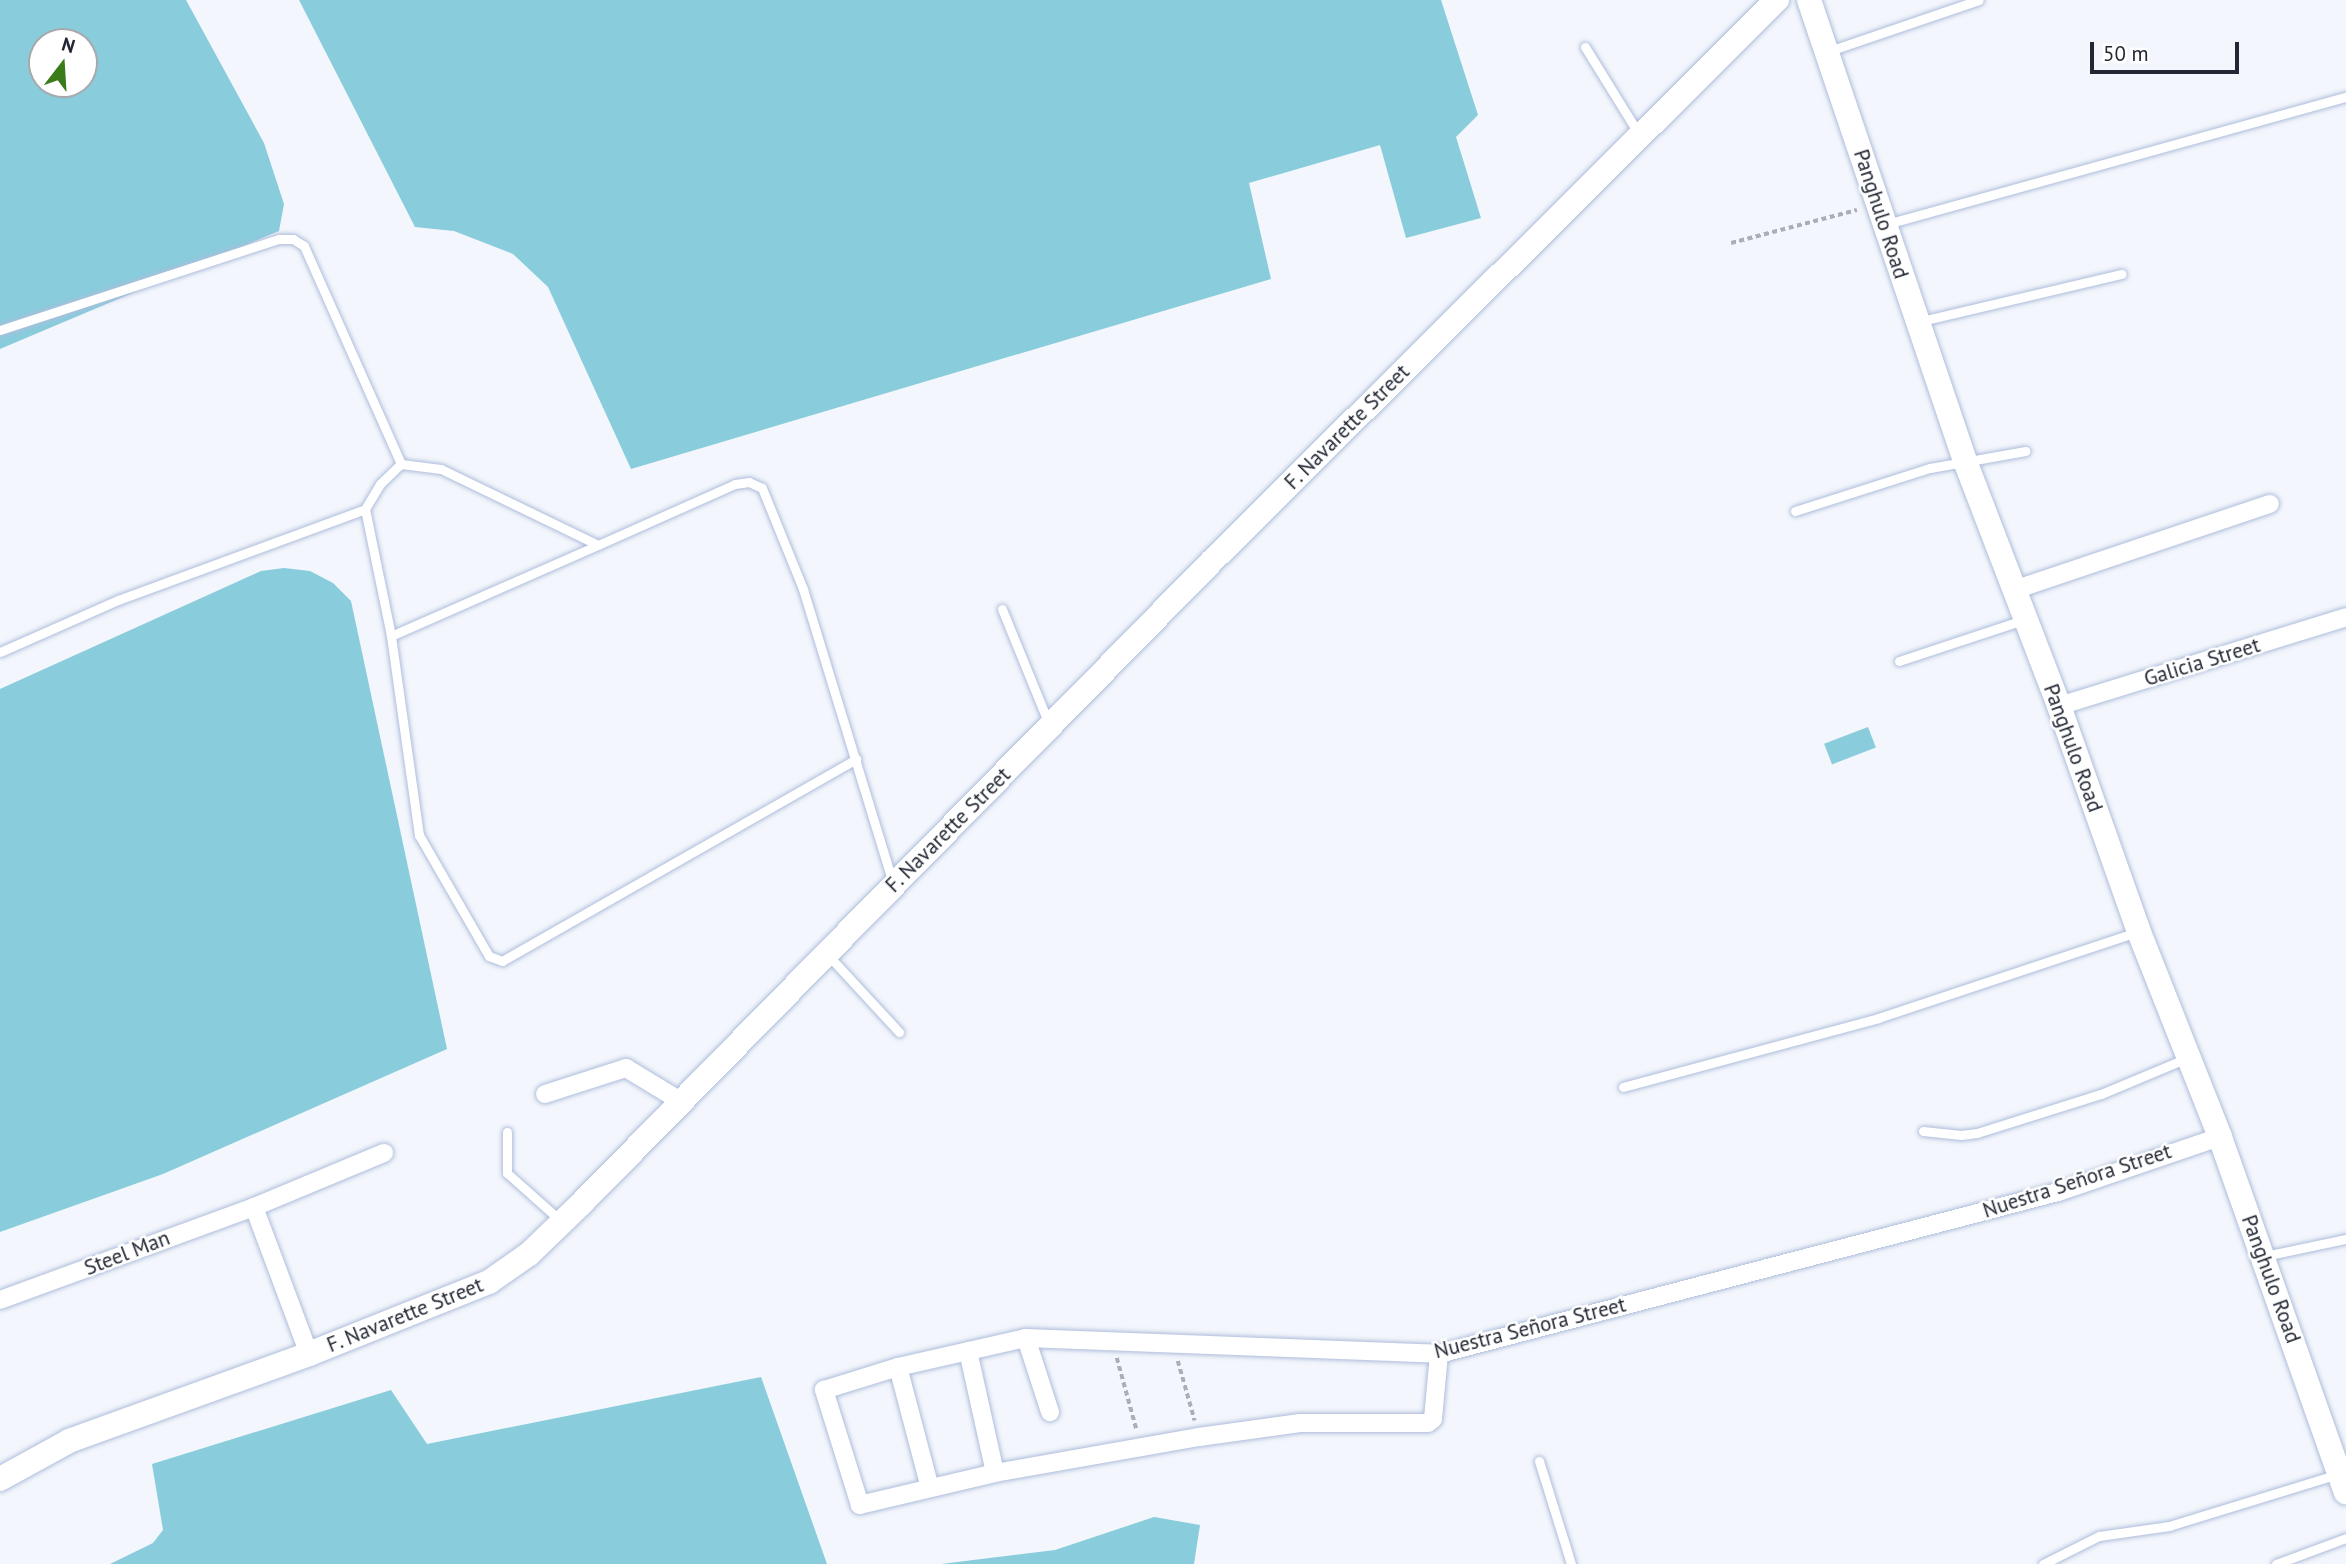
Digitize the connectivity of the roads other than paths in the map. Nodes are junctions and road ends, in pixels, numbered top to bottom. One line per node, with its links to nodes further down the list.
1 (1777, 0): 7 (main road, F. Navarette Street)
2 (1809, 0): 5 (main road, Panghulo Road)
3 (1979, 0): 5 (lane)
4 (1585, 47): 7 (lane)
5 (1828, 51): 8 (main road, Panghulo Road)
6 (2346, 96): 8 (lane)
7 (1640, 136): 27 (main road, F. Navarette Street)
8 (1882, 214): 10 (main road, Panghulo Road)
9 (2122, 274): 10 (lane)
10 (1916, 322): 13 (main road, Panghulo Road)
11 (0, 330): 14 (lane)
12 (2025, 451): 13 (lane)
13 (1965, 461): 17 (lane); 19 (main road, Panghulo Road)
14 (401, 464): 16 (lane); 18 (lane)
15 (2270, 503): 19 (street)
16 (365, 509): 23 (lane); 24 (lane)
17 (1795, 511)
18 (598, 545): 23 (lane); 28 (lane)
19 (2014, 590): 22 (main road, Panghulo Road)
20 (1002, 609): 27 (lane)
21 (2346, 617): 26 (street, Galicia Street)
22 (2025, 619): 25 (lane); 26 (main road, Panghulo Road)
23 (391, 636): 28 (lane)
24 (0, 652)
25 (1899, 661)
26 (2059, 706): 30 (main road, Panghulo Road)
27 (1051, 727): 29 (main road, F. Navarette Street)
28 (856, 759): 29 (lane)
29 (894, 885): 31 (main road, F. Navarette Street)
30 (2138, 932): 33 (main road, Panghulo Road); 34 (lane)
31 (827, 954): 32 (lane); 36 (main road, F. Navarette Street)
32 (899, 1032)
33 (2189, 1058): 37 (lane); 39 (main road, Panghulo Road)
34 (1623, 1087)
35 (545, 1094): 36 (street)
36 (681, 1102): 42 (main road, F. Navarette Street)
37 (1923, 1131)
38 (507, 1132): 42 (lane)
39 (2220, 1138): 44 (main road, Panghulo Road); 49 (street, Nuestra Señora Street)
40 (384, 1153): 41 (street, Steel Man)
41 (254, 1207): 45 (street, Steel Man); 48 (street)
42 (562, 1222): 48 (main road, F. Navarette Street)
43 (2346, 1238): 44 (lane)
44 (2263, 1256): 55 (main road, Panghulo Road)
45 (0, 1300)
46 (1026, 1338): 47 (street, Nuestra Señora Street); 49 (street, Nuestra Señora Street); 51 (street)
47 (968, 1351): 50 (street, Nuestra Señora Street); 53 (street)
48 (309, 1354): 54 (main road, F. Navarette Street)
49 (1439, 1354): 53 (street)
50 (898, 1367): 56 (street); 56 (street, Nuestra Señora Street)
51 (1050, 1412)
52 (1539, 1461): 58 (lane)
53 (995, 1473): 56 (street)
54 (0, 1479)
55 (2343, 1483): 59 (lane)
56 (930, 1488)
57 (2346, 1538): 60 (lane)
58 (1571, 1564)
59 (2043, 1564)
60 (2276, 1564)

